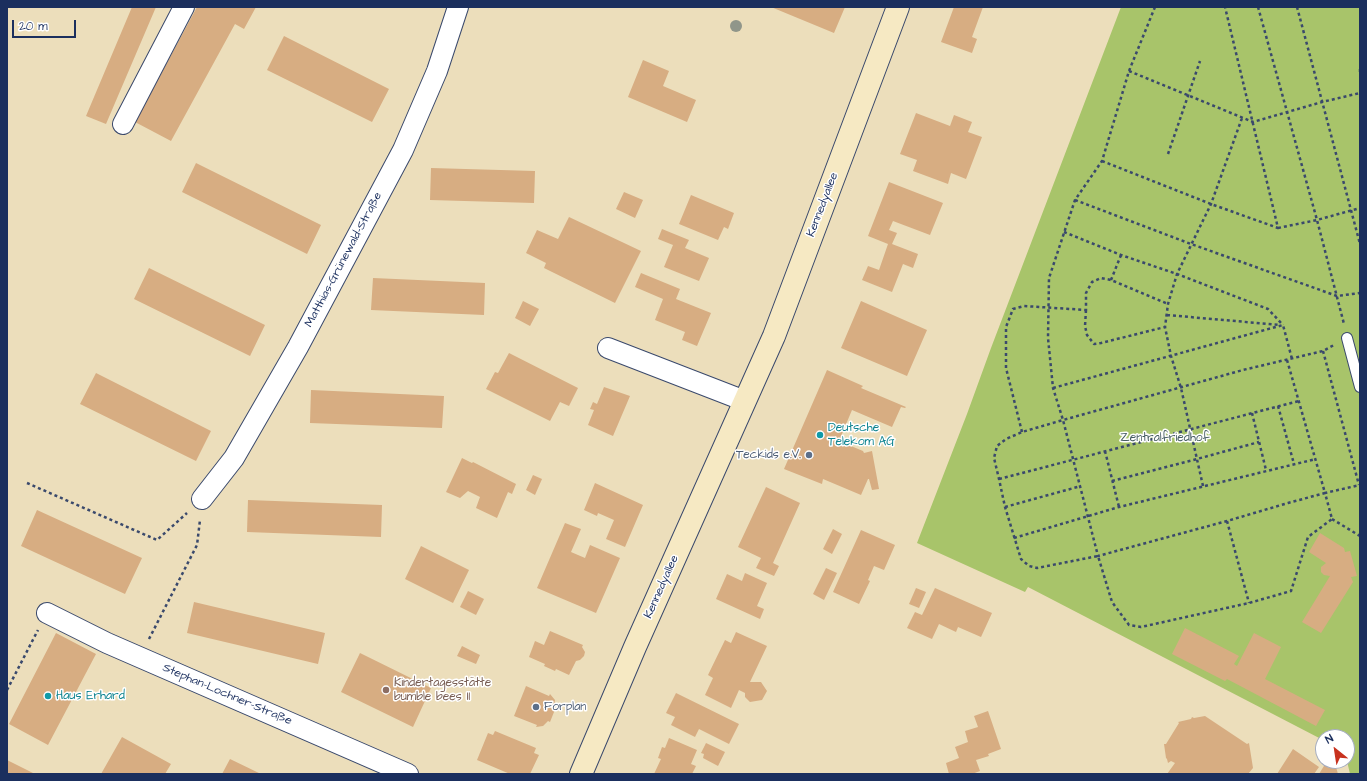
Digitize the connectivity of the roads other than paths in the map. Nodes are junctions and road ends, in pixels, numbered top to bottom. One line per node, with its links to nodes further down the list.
1 (184, 7): 4 (street)
2 (458, 7): 9 (street, Matthias-Grünewald-Straße)
3 (898, 7): 8 (street, Kennedyallee)
4 (123, 124)
5 (1348, 338): 7 (lane)
6 (608, 348): 8 (street)
7 (1360, 387)
8 (745, 400): 12 (street, Kennedyallee)
9 (202, 499)
10 (47, 613): 11 (street, Stephan-Lochner-Straße)
11 (408, 774)
12 (581, 774)

